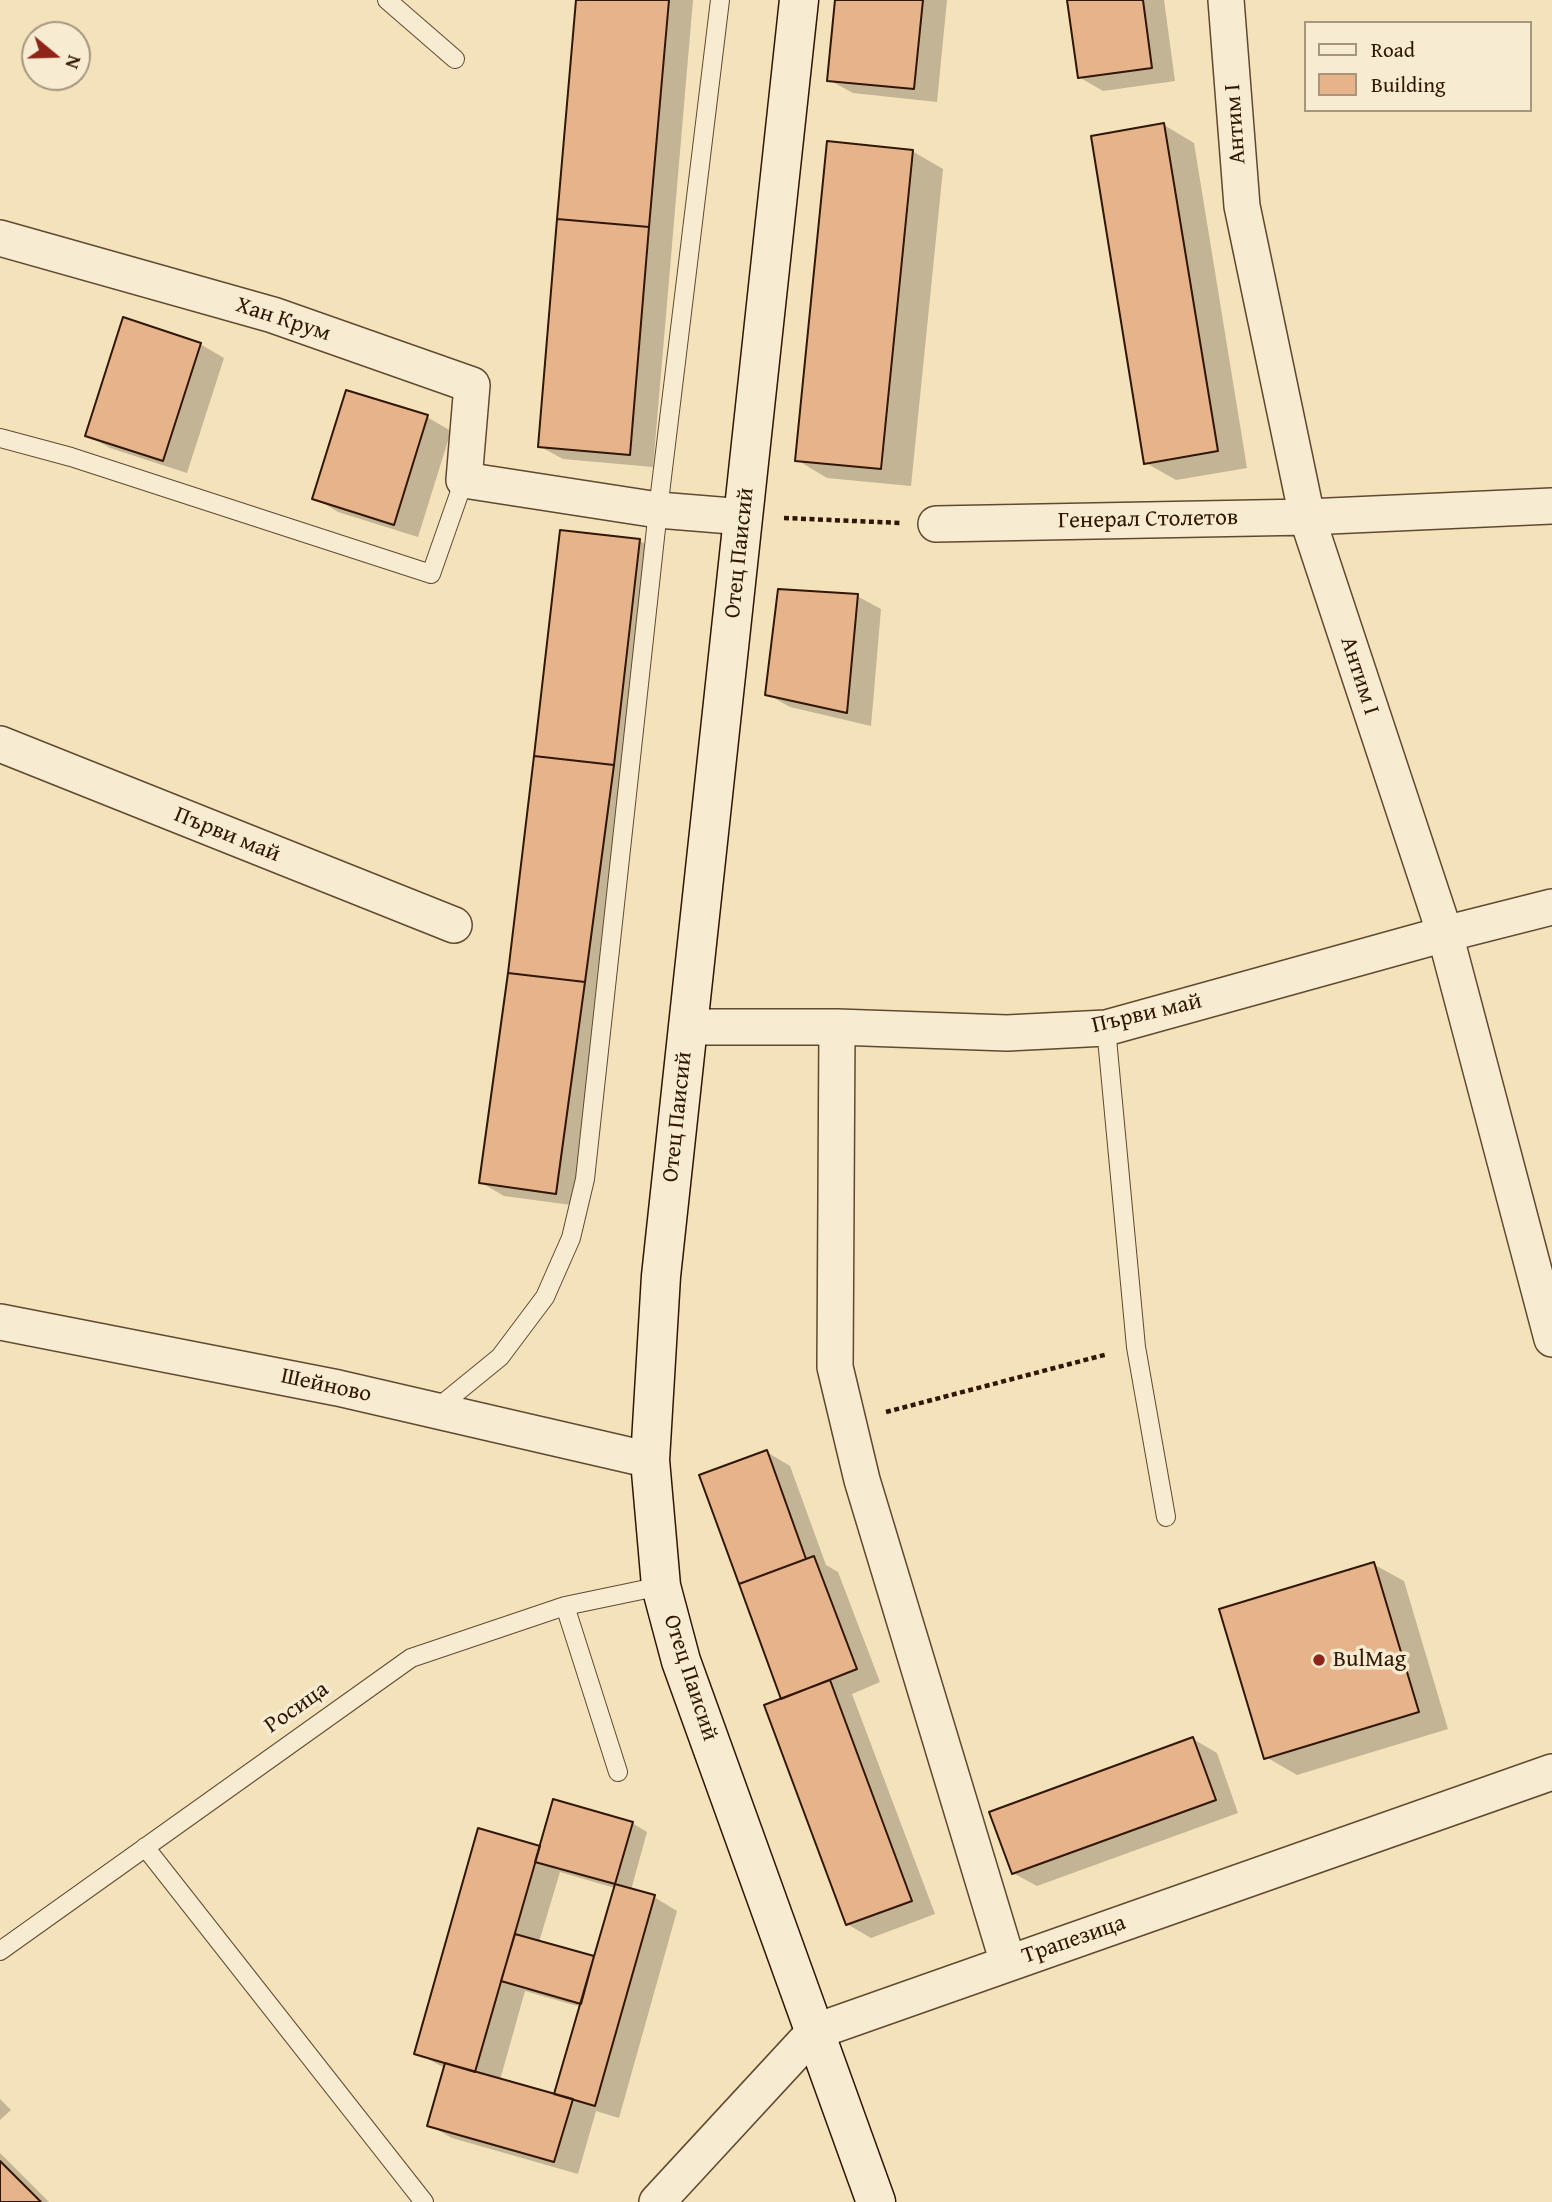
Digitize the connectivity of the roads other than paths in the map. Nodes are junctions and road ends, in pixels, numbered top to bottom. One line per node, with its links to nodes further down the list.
1 (387, 0): 5 (lane)
2 (720, 0): 10 (lane)
3 (799, 0): 11 (main road, Отец Паисий)
4 (1226, 0): 12 (street, Антим I)
5 (456, 59)
6 (0, 238): 8 (street, Хан Крум)
7 (0, 438): 8 (lane)
8 (464, 480): 10 (street)
9 (1552, 506): 12 (street, Генерал Столетов)
10 (658, 510): 11 (street); 23 (lane)
11 (744, 517): 18 (main road, Отец Паисий)
12 (1307, 517): 13 (street, Генерал Столетов); 17 (street, Антим I)
13 (936, 524)
14 (0, 744): 16 (street, Първи май)
15 (1552, 907): 17 (street, Първи май)
16 (454, 925)
17 (1445, 934): 20 (street, Първи май); 22 (street, Антим I)
18 (687, 1027): 19 (street, Първи май); 24 (main road, Отец Паисий)
19 (837, 1027): 20 (street, Първи май); 32 (street)
20 (1106, 1028): 25 (lane)
21 (0, 1322): 23 (street, Шейново)
22 (1552, 1339)
23 (435, 1410): 24 (street, Шейново)
24 (650, 1460): 26 (main road, Отец Паисий)
25 (1166, 1517)
26 (661, 1586): 27 (lane, Росица); 33 (main road, Отец Паисий)
27 (565, 1606): 28 (lane); 30 (lane, Росица)
28 (618, 1772)
29 (1552, 1772): 32 (street, Трапезица)
30 (145, 1847): 31 (lane, Росица); 34 (lane)
31 (0, 1951)
32 (1008, 1963): 33 (street, Трапезица)
33 (814, 2032): 35 (street, Трапезица); 36 (main road, Отец Паисий)
34 (424, 2202)
35 (657, 2202)
36 (876, 2202)

